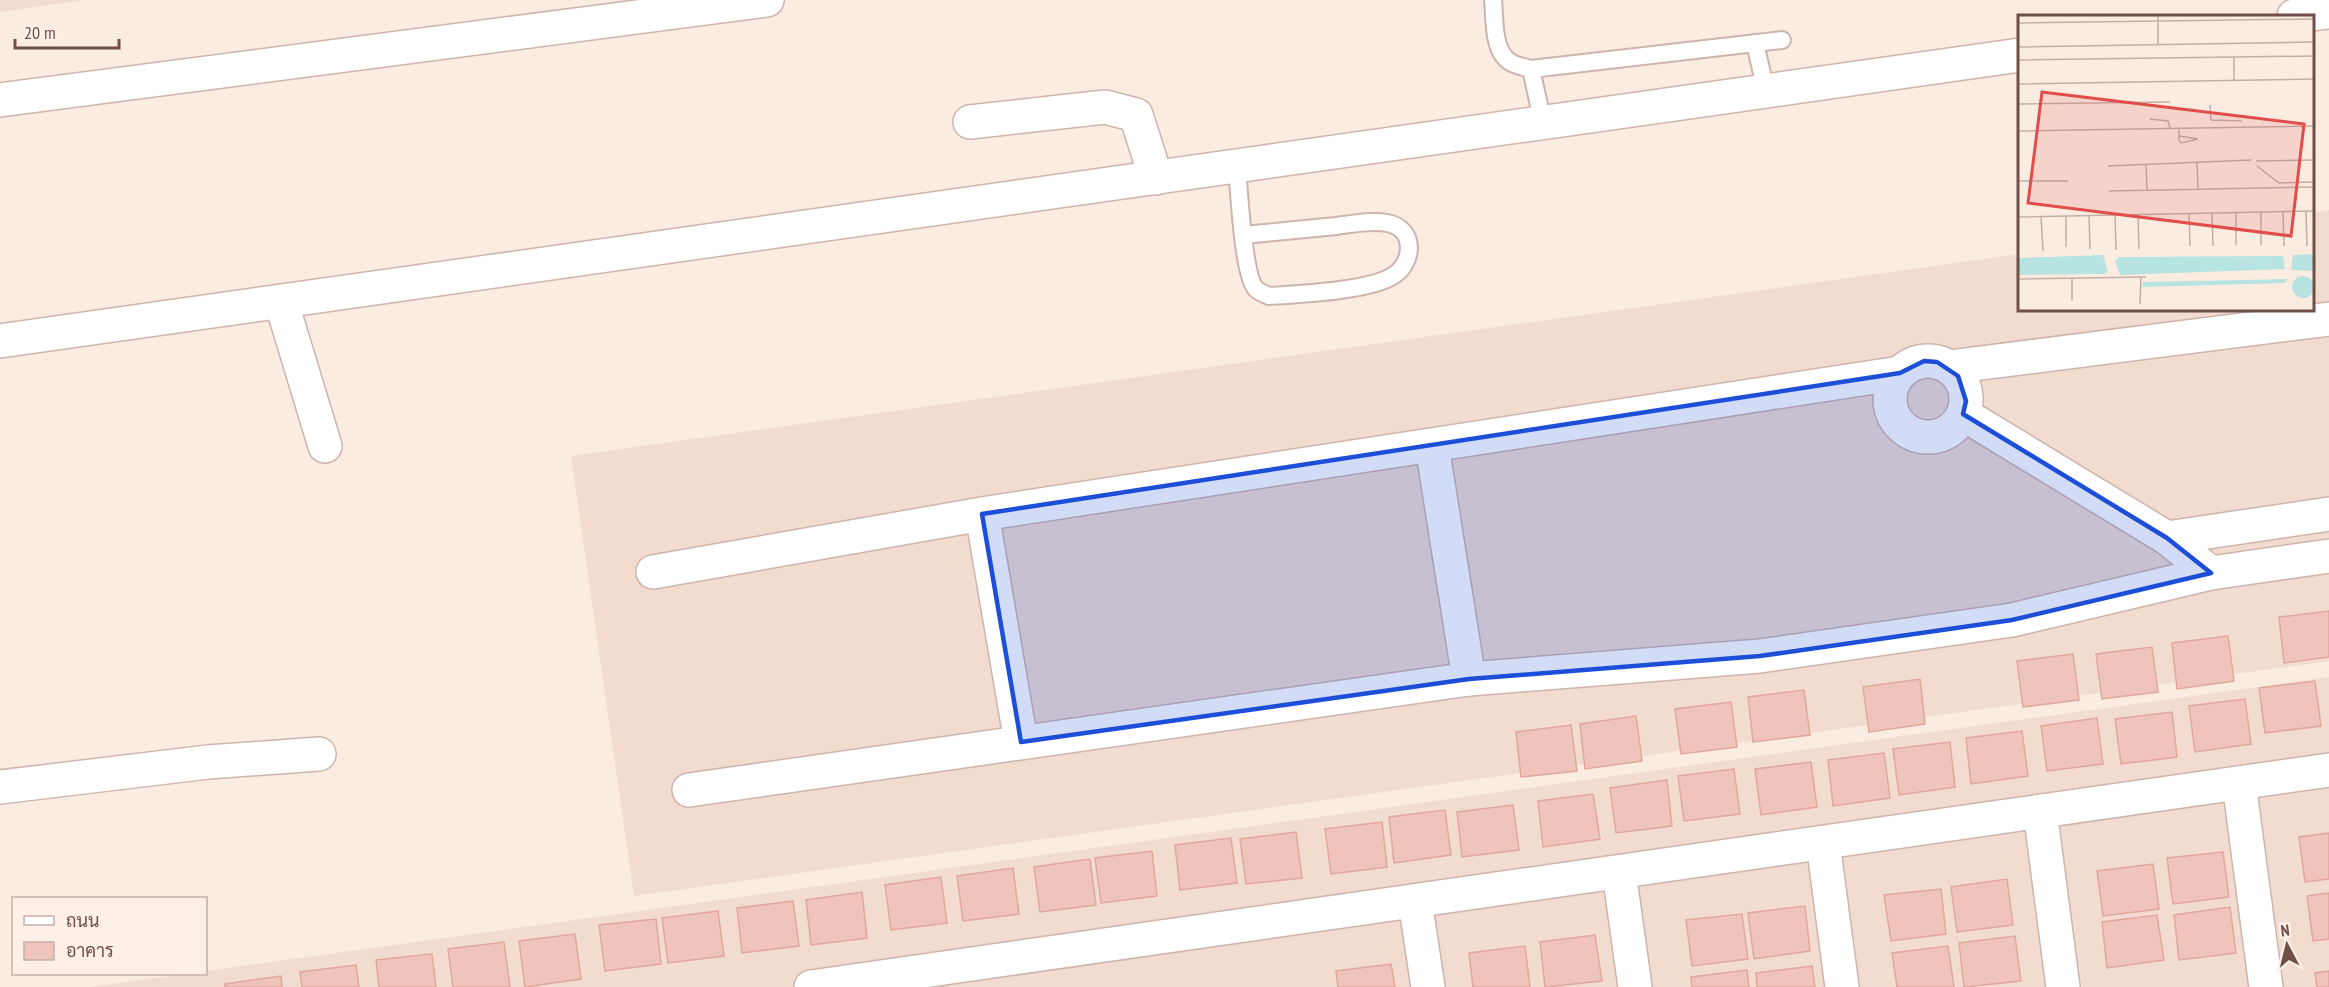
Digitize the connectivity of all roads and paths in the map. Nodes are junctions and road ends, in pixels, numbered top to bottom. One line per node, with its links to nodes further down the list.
1 (767, 0): 10 (street)
2 (1493, 0): 8 (lane)
3 (2329, 12): 4 (street)
4 (2303, 15)
5 (1782, 40): 6 (lane)
6 (1755, 43): 8 (lane); 9 (lane)
7 (2018, 55): 9 (street)
8 (1531, 69): 12 (lane)
9 (1766, 91): 12 (street)
10 (0, 100)
11 (970, 122): 14 (street)
12 (1543, 123): 13 (street)
13 (1237, 166): 14 (street); 15 (lane)
14 (1156, 178): 16 (street)
15 (1244, 235): 15 (lane)
16 (281, 301): 18 (street); 22 (street)
17 (2329, 319): 19 (street)
18 (0, 341)
19 (1949, 367): 20 (street); 21 (street)
20 (1900, 373): 21 (street); 23 (street)
21 (1963, 414): 26 (street)
22 (325, 446)
23 (1432, 446): 24 (street); 30 (street)
24 (982, 514): 28 (street); 31 (street)
25 (2329, 514): 26 (street)
26 (2167, 538): 29 (street)
27 (2329, 556): 29 (street)
28 (653, 572)
29 (2211, 573): 30 (street)
30 (1469, 679): 31 (street)
31 (1021, 742): 36 (street)
32 (318, 754): 35 (street)
33 (2329, 770): 34 (street)
34 (2239, 783): 37 (street); 47 (street)
35 (0, 787)
36 (689, 790)
37 (2040, 811): 38 (street); 46 (street)
38 (1824, 843): 39 (street); 45 (street)
39 (1619, 872): 40 (street); 44 (street)
40 (1415, 901): 41 (street); 43 (street)
41 (975, 975): 42 (street)
42 (811, 987)
43 (1428, 987)
44 (1635, 987)
45 (1842, 987)
46 (2063, 987)
47 (2266, 987)

